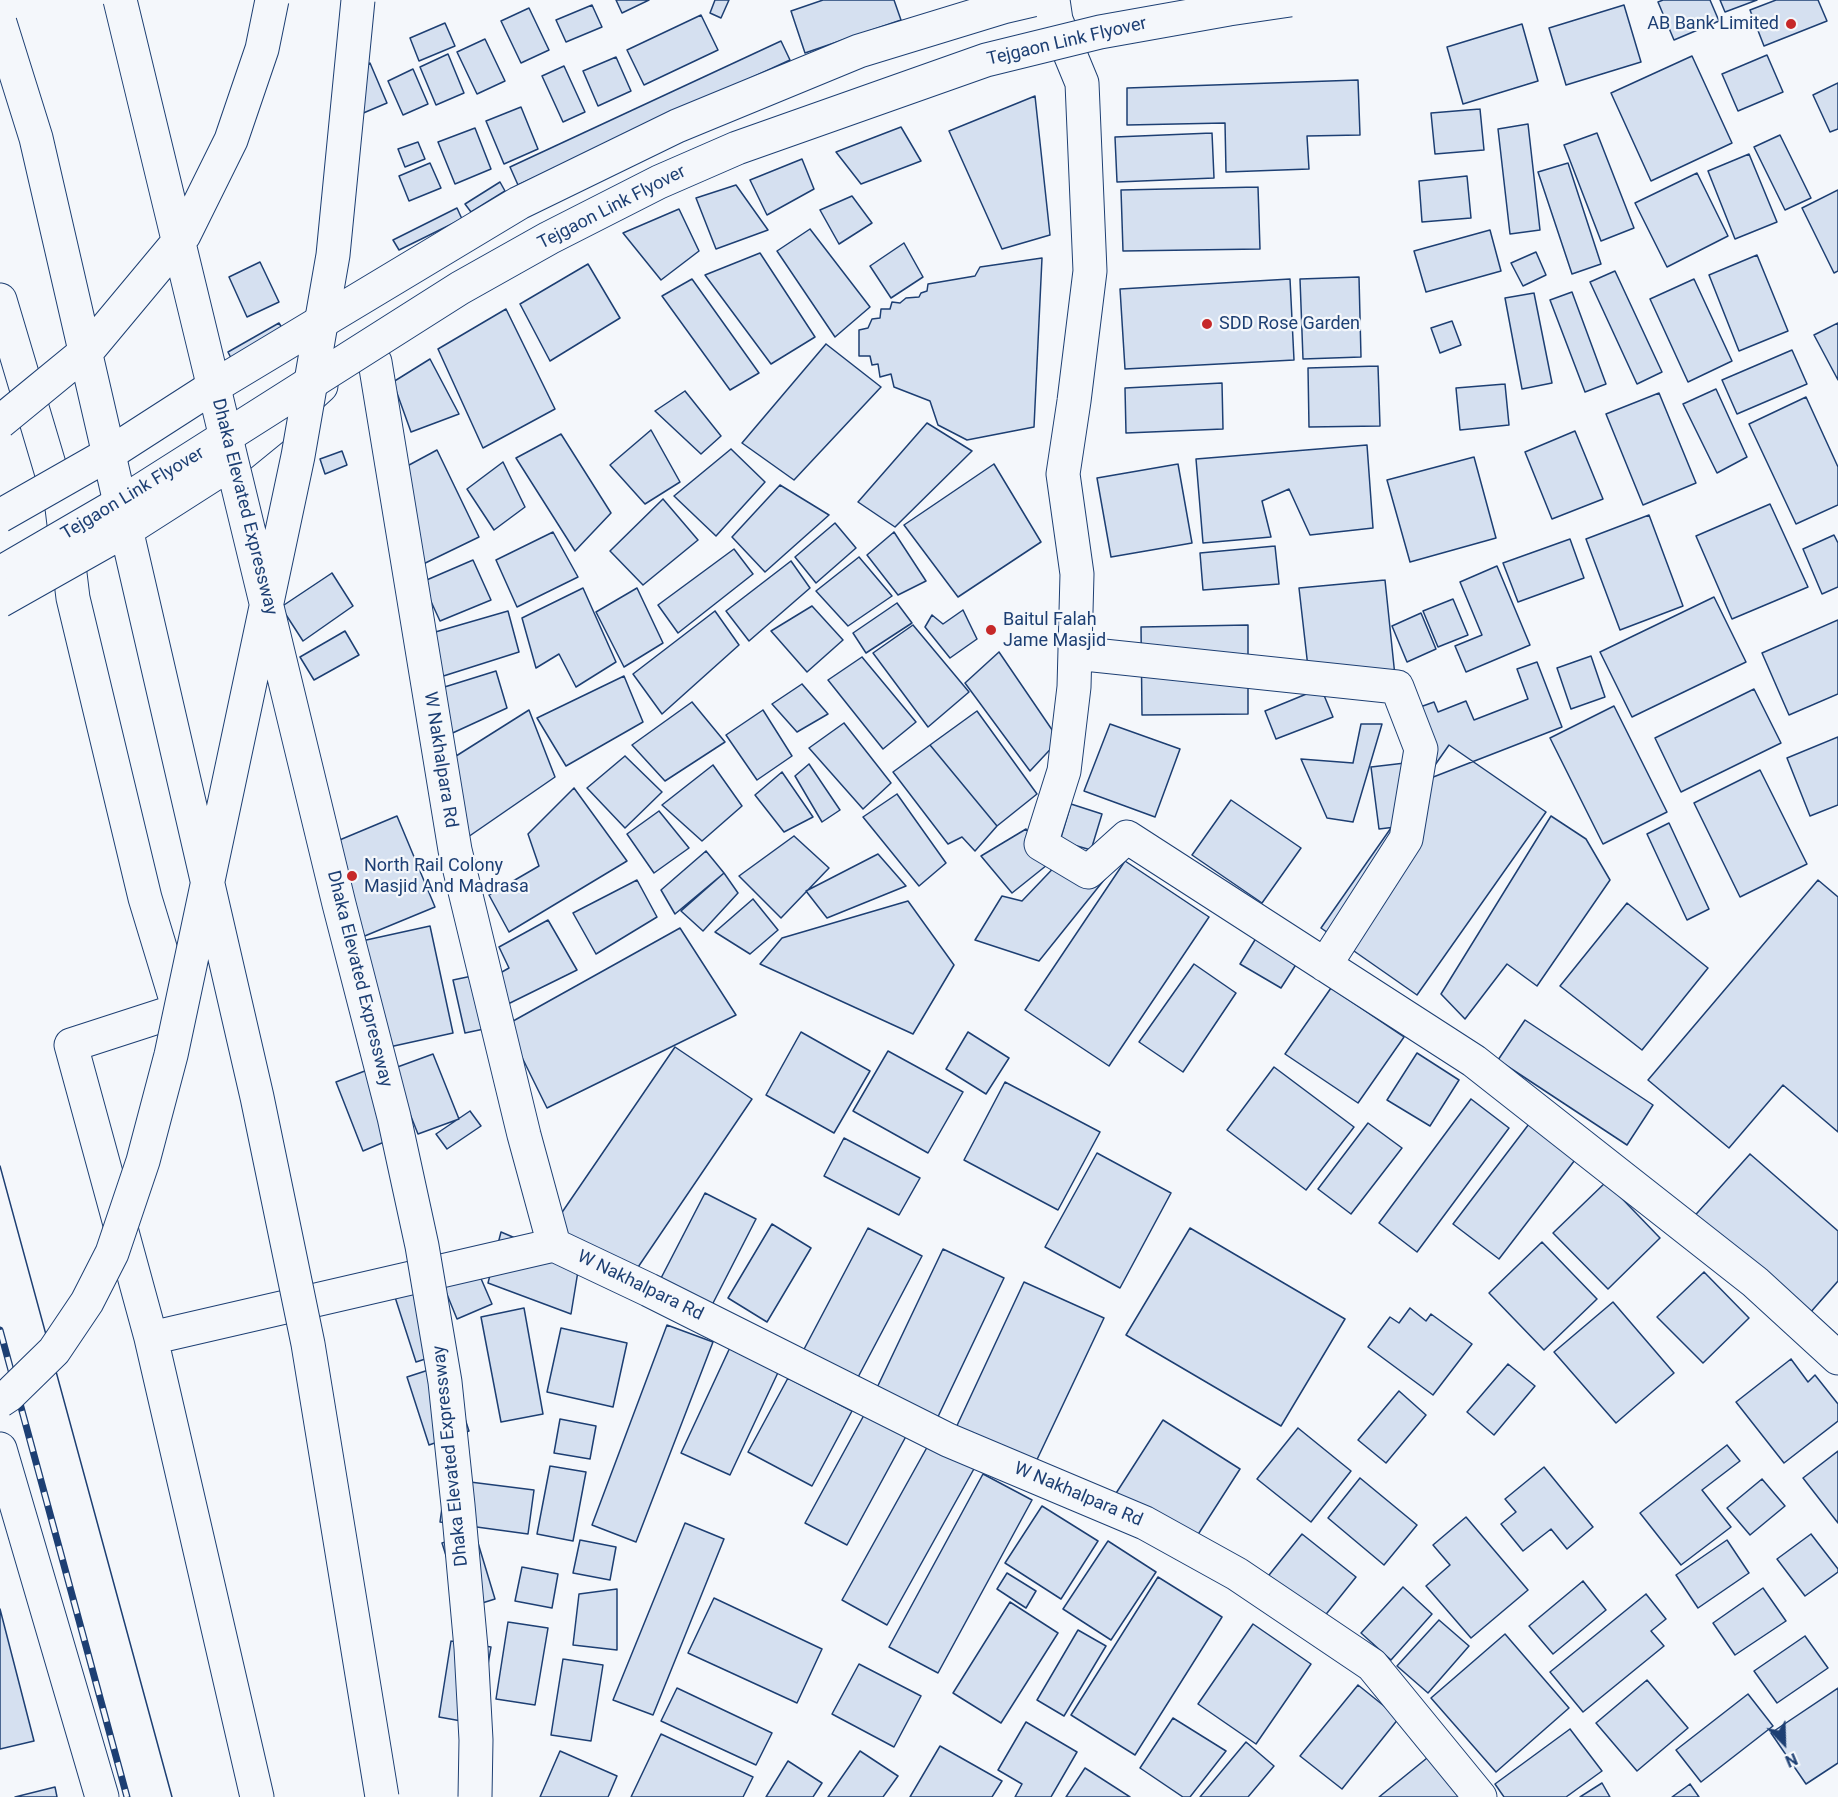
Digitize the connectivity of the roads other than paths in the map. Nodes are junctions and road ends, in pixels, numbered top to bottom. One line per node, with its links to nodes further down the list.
1 (120, 0): 24 (main road, Dhaka Elevated Expressway, bridge)
2 (272, 0): 9 (main road, bridge)
3 (358, 0): 19 (main road, bridge)
4 (1290, 0): 8 (main road, Tejgaon Link Flyover, bridge)
5 (1047, 7): 10 (main road); 11 (main road, bridge); 14 (main road)
6 (0, 23): 23 (main road, bridge)
7 (0, 300): 10 (main road)
8 (361, 362): 12 (main road, Tejgaon Link Flyover, bridge); 13 (main road, bridge); 16 (main road, W Nakhalpara Rd)
9 (0, 422)
10 (62, 508): 17 (main road)
11 (0, 516)
12 (0, 573)
13 (0, 602)
14 (1076, 653): 15 (main road); 15 (main road)
15 (1325, 965): 18 (main road)
16 (554, 1245): 17 (main road); 25 (main road, W Nakhalpara Rd)
17 (151, 1338): 22 (main road)
18 (1838, 1358)
19 (0, 1401)
20 (0, 1449): 21 (main road)
21 (102, 1797)
22 (257, 1797)
23 (382, 1797)
24 (476, 1797)
25 (1480, 1797)

